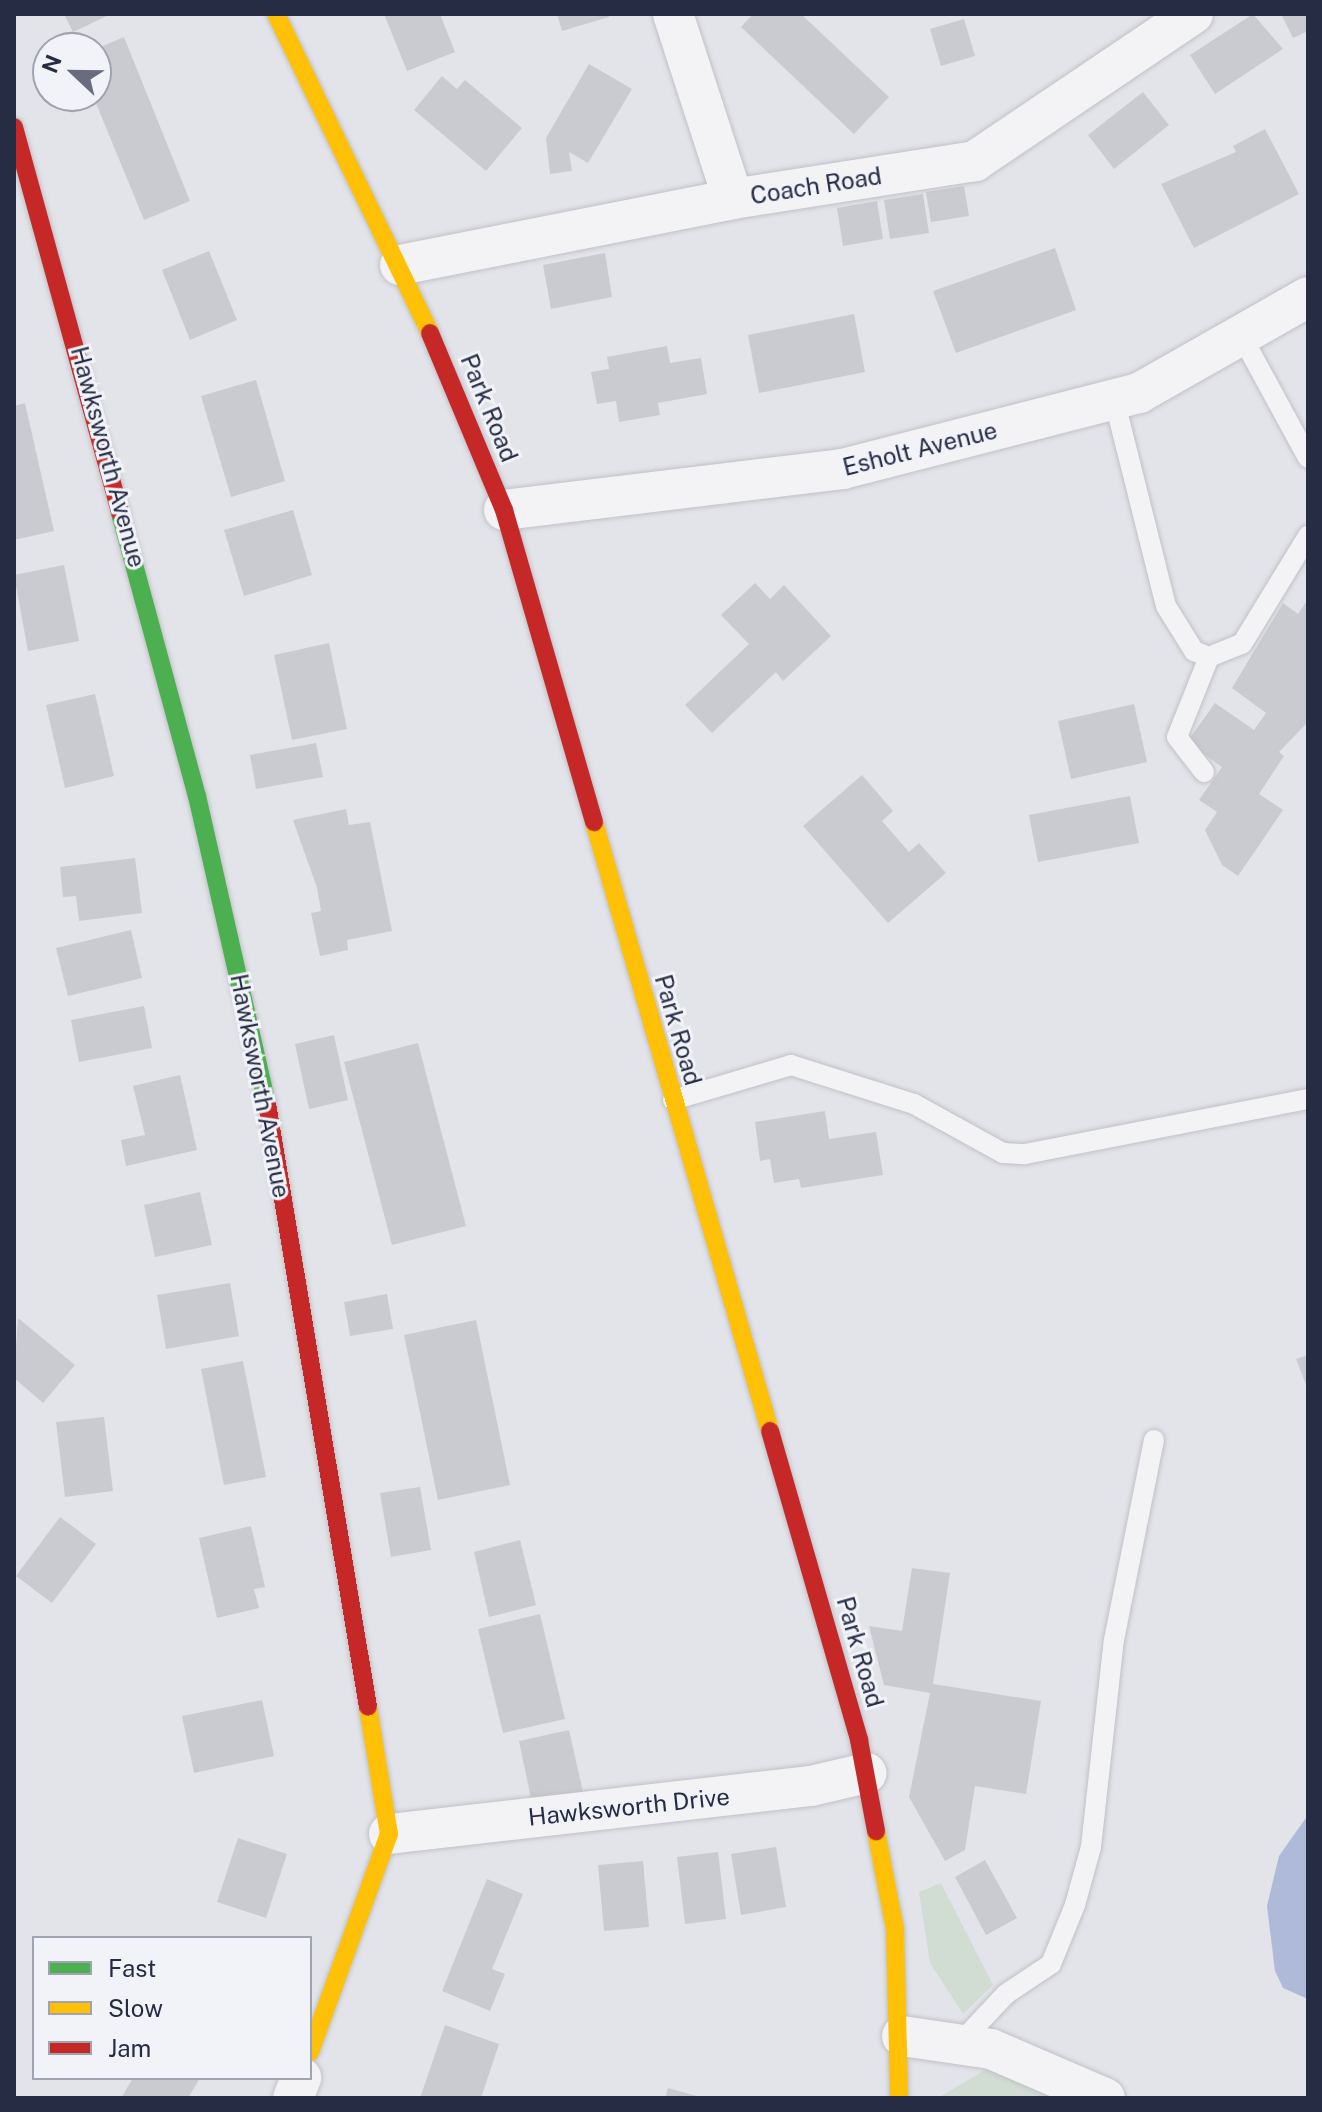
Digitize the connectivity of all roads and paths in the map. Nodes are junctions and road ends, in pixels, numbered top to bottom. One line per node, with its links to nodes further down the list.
1 (276, 14): 6 (main road, Park Road)
2 (673, 14): 5 (street)
3 (1193, 14): 5 (street, Coach Road)
4 (14, 127): 19 (main road, Hawksworth Avenue)
5 (733, 199): 6 (street, Coach Road)
6 (400, 265): 11 (main road, Park Road)
7 (1308, 297): 8 (street, Esholt Avenue)
8 (1241, 335): 9 (street, Esholt Avenue); 10 (lane)
9 (1114, 399): 11 (street, Esholt Avenue); 13 (lane)
10 (1308, 458)
11 (504, 510): 16 (main road, Park Road)
12 (1308, 536): 13 (lane)
13 (1209, 657): 14 (lane)
14 (1204, 772)
15 (1308, 1099): 16 (lane)
16 (673, 1100): 18 (main road, Park Road)
17 (1154, 1440): 21 (lane)
18 (867, 1773): 19 (street, Hawksworth Drive); 20 (main road, Park Road)
19 (389, 1834): 22 (main road, Hawksworth Avenue)
20 (902, 2036): 21 (street); 23 (main road, Park Road)
21 (960, 2043): 24 (street)
22 (312, 2046)
23 (899, 2098)
24 (1105, 2098)

